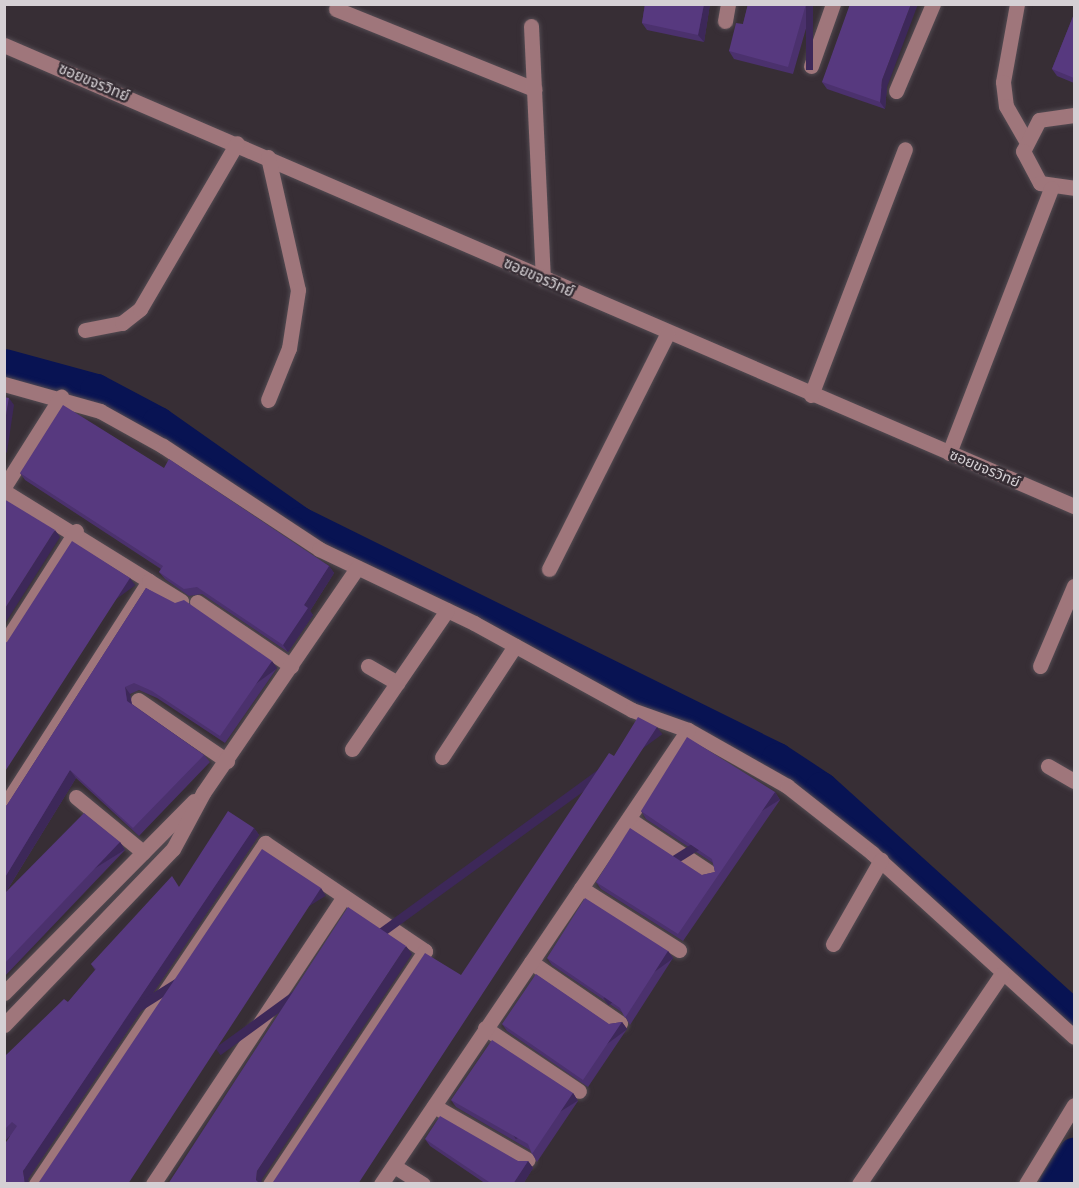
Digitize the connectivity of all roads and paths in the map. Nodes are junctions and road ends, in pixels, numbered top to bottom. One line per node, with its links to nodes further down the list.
1 (728, 4): 6 (street)
2 (832, 4): 9 (street)
3 (933, 4): 11 (street)
4 (1017, 4): 13 (street)
5 (336, 9): 10 (street)
6 (724, 21)
7 (531, 26): 10 (street)
8 (4, 45): 14 (street, ซอยขจรวิทย์)
9 (812, 66)
10 (534, 89): 19 (street)
11 (896, 91)
12 (1074, 115): 13 (street)
13 (1025, 140): 17 (street)
14 (237, 143): 16 (street, ซอยขจรวิทย์); 20 (street)
15 (905, 149): 23 (street)
16 (268, 157): 19 (street, ซอยขจรวิทย์); 25 (street)
17 (1051, 188): 18 (street); 26 (street)
18 (1074, 188)
19 (543, 279): 21 (street, ซอยขจรวิทย์)
20 (85, 330)
21 (667, 334): 23 (street, ซอยขจรวิทย์); 32 (street)
22 (4, 384): 24 (street)
23 (811, 395): 26 (street, ซอยขจรวิทย์)
24 (61, 397): 27 (street); 31 (street)
25 (268, 400)
26 (949, 453): 29 (street, ซอยขจรวิทย์)
27 (4, 487)
28 (4, 491): 30 (street)
29 (1074, 506)
30 (76, 531): 33 (street); 38 (street)
31 (357, 568): 37 (street); 40 (street)
32 (549, 569)
33 (149, 581): 35 (street); 53 (street)
34 (1074, 586): 42 (street)
35 (181, 601)
36 (197, 602): 40 (street)
37 (447, 610): 39 (street); 43 (street)
38 (4, 644)
39 (515, 646): 45 (street); 47 (street)
40 (291, 666): 48 (street)
41 (368, 666): 43 (street)
42 (1040, 666)
43 (397, 683): 46 (street)
44 (138, 700): 48 (street)
45 (688, 730): 54 (street); 56 (street)
46 (352, 749)
47 (442, 757)
48 (227, 761): 51 (street)
49 (1048, 766): 50 (street)
50 (1074, 781)
51 (203, 793): 55 (street); 66 (street)
52 (76, 797): 55 (street)
53 (4, 807)
54 (629, 819): 57 (street); 58 (street)
55 (143, 852): 64 (street)
56 (881, 860): 60 (street); 63 (street)
57 (712, 874)
58 (581, 888): 61 (street); 62 (street)
59 (344, 897): 74 (street); 75 (street); 76 (street)
60 (833, 944)
61 (679, 950)
62 (531, 962): 65 (street); 67 (street)
63 (1001, 975): 68 (street); 79 (street)
64 (4, 993)
65 (620, 1023)
66 (4, 1025)
67 (485, 1028): 69 (street); 71 (street)
68 (1074, 1037)
69 (579, 1091)
70 (1074, 1105): 80 (street)
71 (434, 1106): 72 (street); 73 (street)
72 (528, 1160)
73 (394, 1166): 77 (street); 78 (street)
74 (36, 1184)
75 (153, 1184)
76 (270, 1184)
77 (381, 1184)
78 (423, 1184)
79 (859, 1184)
80 (1026, 1184)

